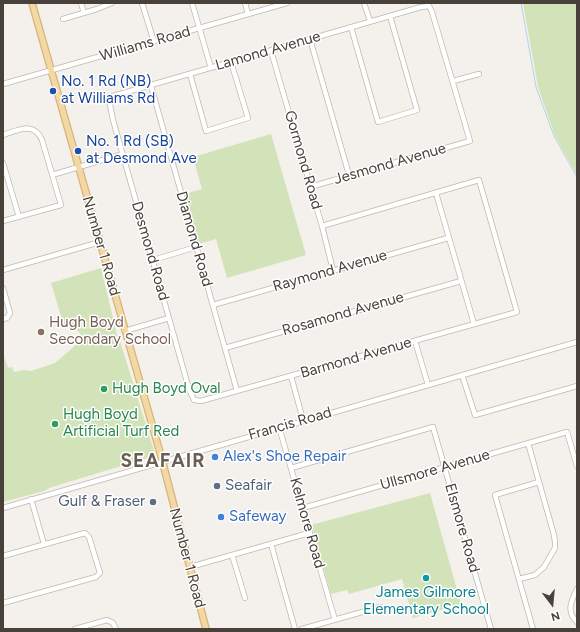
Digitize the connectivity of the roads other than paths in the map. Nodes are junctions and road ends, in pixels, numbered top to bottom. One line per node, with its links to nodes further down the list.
1 (32, 3): 21 (main road, Number 1 Road)
2 (81, 3): 9 (street)
3 (112, 3): 9 (street)
4 (142, 3): 17 (street)
5 (192, 3): 15 (street)
6 (245, 3): 10 (street)
7 (286, 3): 10 (street, Williams Road)
8 (364, 3): 13 (street)
9 (84, 13): 12 (street)
10 (248, 14): 15 (street, Williams Road)
11 (390, 16): 13 (street, Lamond Avenue); 14 (street); 24 (street, Lamond Avenue)
12 (62, 19)
13 (370, 22): 14 (street, Lamond Avenue)
14 (351, 27): 16 (street, Lamond Avenue)
15 (200, 28): 17 (street, Williams Road); 20 (street)
16 (310, 39): 18 (street, Lamond Avenue); 33 (street)
17 (154, 42): 21 (street, Williams Road)
18 (271, 51): 19 (street, Lamond Avenue); 34 (street, Gormond Road)
19 (231, 62): 20 (street, Lamond Avenue); 22 (street)
20 (212, 68): 22 (street, Lamond Avenue)
21 (51, 71): 25 (street, Williams Road); 31 (main road, Number 1 Road)
22 (190, 74): 26 (street, Lamond Avenue)
23 (479, 74): 24 (street)
24 (453, 81): 33 (street, Jesmond Avenue)
25 (3, 84)
26 (151, 86): 27 (street, Lamond Avenue); 41 (street, Diamond Road)
27 (109, 100): 29 (street, Desmond Road)
28 (3, 134): 32 (street)
29 (123, 154): 31 (street); 42 (street, Desmond Road)
30 (3, 163): 36 (street)
31 (78, 167): 32 (street); 40 (main road, Number 1 Road)
32 (52, 175): 36 (street)
33 (350, 175): 34 (street, Jesmond Avenue)
34 (310, 187): 38 (street, Gormond Road)
35 (436, 193): 38 (street); 39 (street); 50 (street, Barmond Avenue)
36 (19, 217): 37 (street)
37 (3, 221)
38 (322, 226): 44 (street, Gormond Road)
39 (448, 238): 44 (street, Raymond Avenue); 45 (street)
40 (100, 242): 43 (street); 51 (main road, Number 1 Road)
41 (196, 247): 42 (street); 47 (street, Diamond Road)
42 (153, 260): 48 (street, Desmond Road)
43 (3, 270)
44 (333, 270): 47 (street, Raymond Avenue)
45 (461, 281): 50 (street); 54 (street, Rosamond Avenue)
46 (3, 288): 49 (street)
47 (213, 305): 54 (street, Diamond Road)
48 (169, 318): 51 (street); 60 (street, Desmond Road)
49 (3, 319)
50 (474, 324): 52 (street, Barmond Avenue)
51 (125, 331): 64 (main road, Number 1 Road)
52 (415, 341): 56 (street, Barmond Avenue); 57 (street)
53 (577, 342): 55 (street, Francis Road)
54 (225, 348): 59 (street, Diamond Road)
55 (462, 375): 57 (street, Francis Road); 58 (street)
56 (291, 376): 59 (street, Barmond Avenue); 61 (street)
57 (428, 385): 61 (street, Francis Road)
58 (577, 386)
59 (237, 391): 60 (street, Barmond Avenue)
60 (194, 400)
61 (303, 420): 62 (street, Francis Road)
62 (279, 427): 64 (street, Francis Road); 67 (street, Kelmore Road)
63 (528, 443): 65 (street, Ullsmore Avenue); 66 (street, Ullsmore Avenue); 68 (street)
64 (162, 461): 69 (street, Francis Road); 77 (main road, Number 1 Road)
65 (577, 466)
66 (444, 467): 67 (street, Elsmore Road); 71 (street, Ullsmore Avenue); 90 (street, Elsmore Road)
67 (291, 468): 71 (street, Kelmore Road)
68 (539, 482): 78 (street); 78 (street)
69 (31, 500): 70 (street, Francis Road); 73 (street)
70 (3, 508)
71 (303, 508): 72 (street, Kelmore Road)
72 (309, 533): 74 (street); 83 (street, Kelmore Road)
73 (44, 544): 76 (street); 81 (street)
74 (271, 544): 75 (street); 88 (street)
75 (232, 555): 77 (street); 80 (street)
76 (3, 556)
77 (190, 567): 87 (main road, Number 1 Road)
78 (519, 579): 91 (street)
79 (577, 589): 84 (street)
80 (245, 598)
81 (3, 604)
82 (380, 607): 83 (street)
83 (335, 620): 89 (street)
84 (577, 622)
85 (75, 629): 86 (street)
86 (116, 629)
87 (206, 629)
88 (295, 629)
89 (302, 629)
90 (491, 629)
91 (533, 629)

